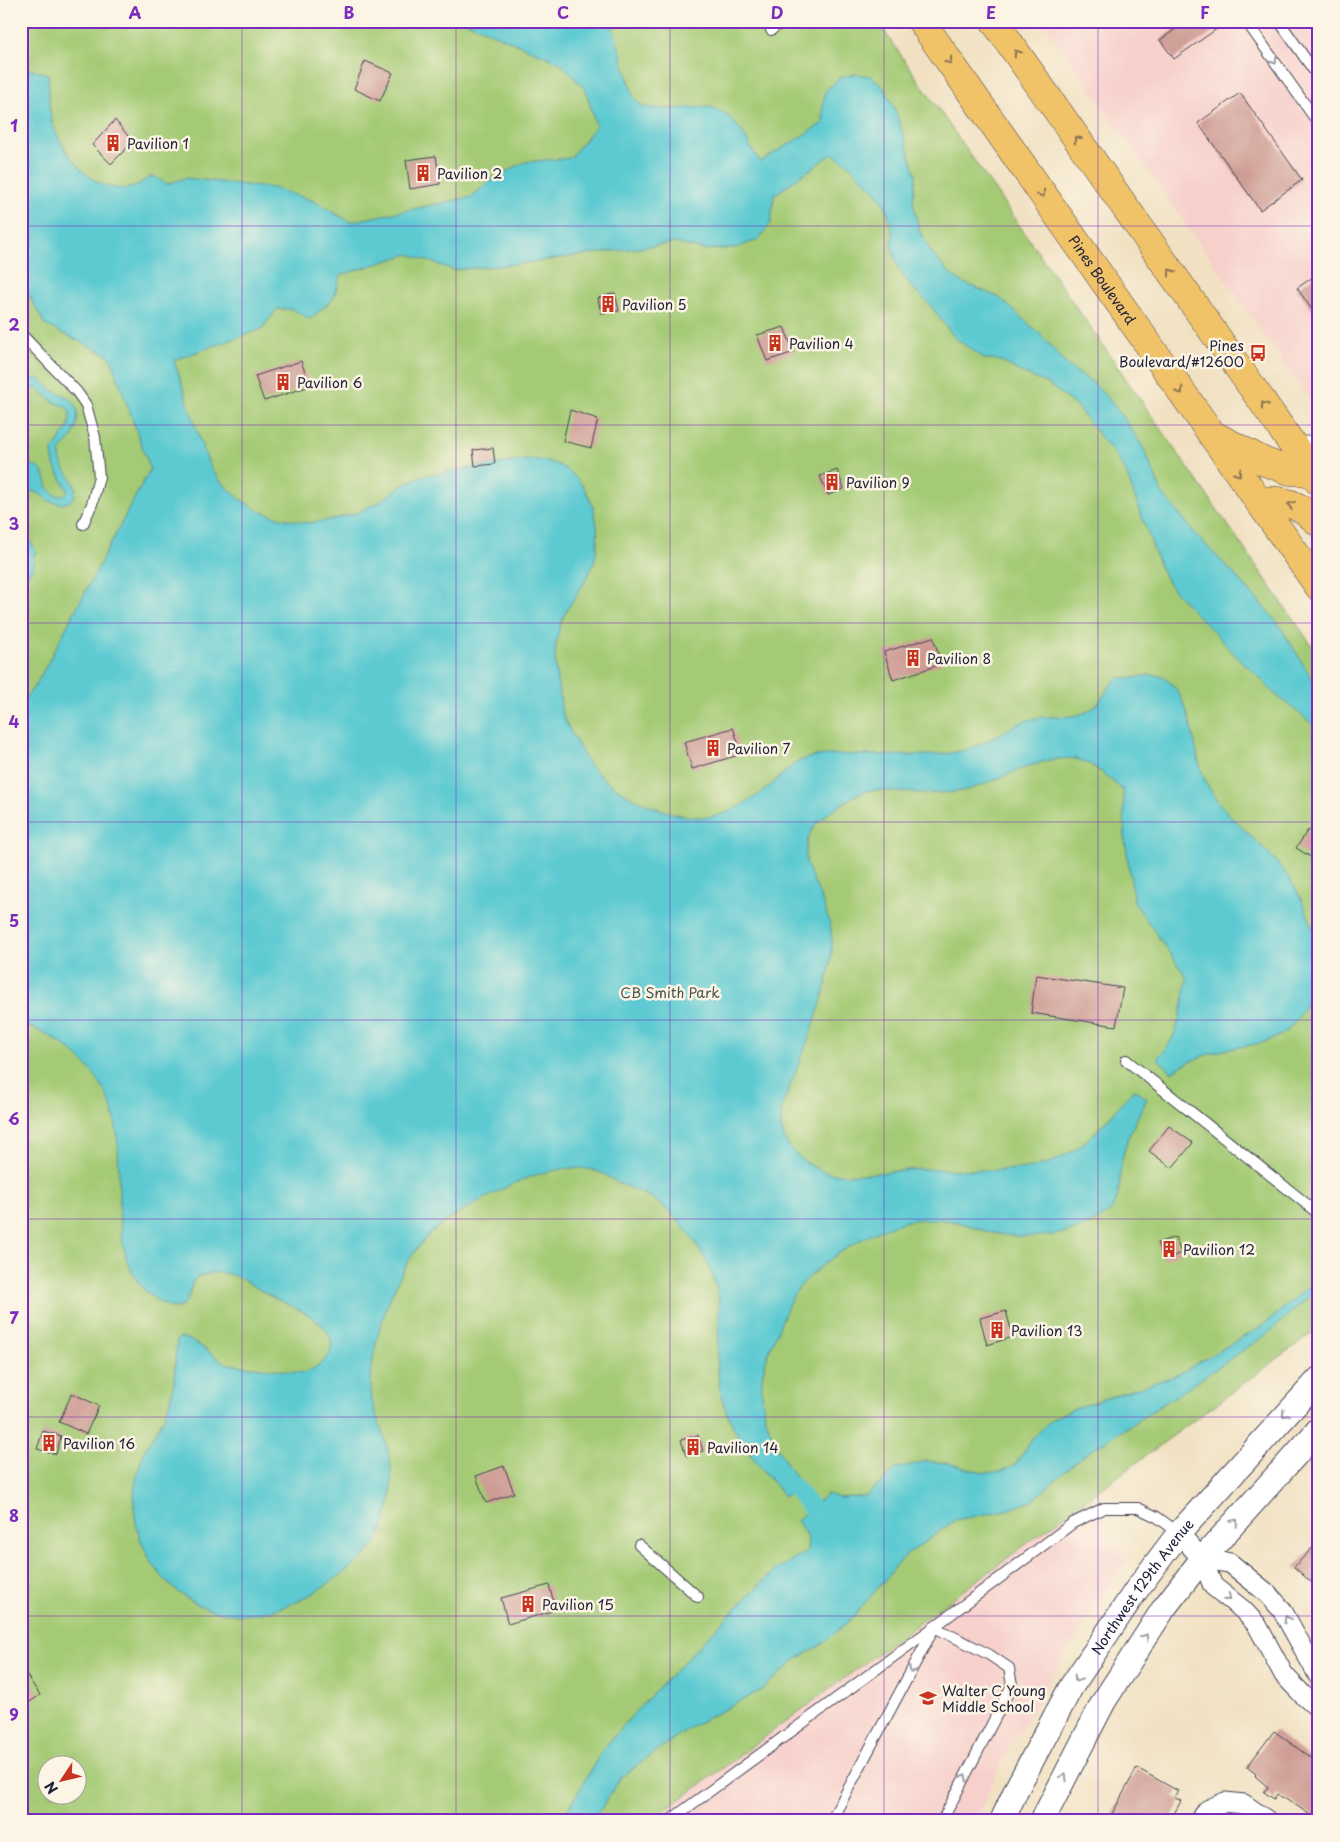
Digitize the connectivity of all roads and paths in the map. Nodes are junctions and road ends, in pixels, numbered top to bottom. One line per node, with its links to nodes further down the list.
1 (783, 21): 6 (lane)
2 (921, 21): 10 (highway, Pines Boulevard, one-way to 10)
3 (994, 21): 12 (highway, one-way to 3)
4 (1246, 21): 8 (lane, one-way to 8)
5 (1278, 21): 7 (lane)
6 (771, 30)
7 (1319, 78)
8 (1319, 124)
9 (21, 334): 16 (lane)
10 (1210, 433): 13 (highway); 14 (highway, Pines Boulevard, one-way to 14)
11 (1319, 439): 12 (lane)
12 (1292, 445): 13 (highway)
13 (1316, 474)
14 (1259, 502): 15 (highway, one-way to 14); 17 (highway, Pines Boulevard)
15 (1319, 523)
16 (83, 524)
17 (1319, 587)
18 (1126, 1060): 19 (lane)
19 (1319, 1214)
20 (1319, 1379): 22 (street, Northwest 129th Avenue, one-way to 22)
21 (1319, 1429): 24 (street, one-way to 21)
22 (1179, 1533): 24 (street); 26 (lane); 34 (street, Northwest 129th Avenue, one-way to 34)
23 (639, 1545): 25 (lane)
24 (1202, 1559): 27 (street, one-way to 24); 28 (street, one-way to 28); 35 (street, one-way to 24)
25 (698, 1597)
26 (934, 1627): 31 (lane, one-way to 31); 32 (lane); 33 (lane, one-way to 26)
27 (1301, 1647): 28 (street); 29 (street)
28 (1275, 1661): 30 (street)
29 (1319, 1677)
30 (1319, 1709)
31 (834, 1818)
32 (669, 1821)
33 (942, 1821)
34 (1002, 1821)
35 (1042, 1821)
36 (1200, 1821): 37 (street)
37 (1268, 1821)

